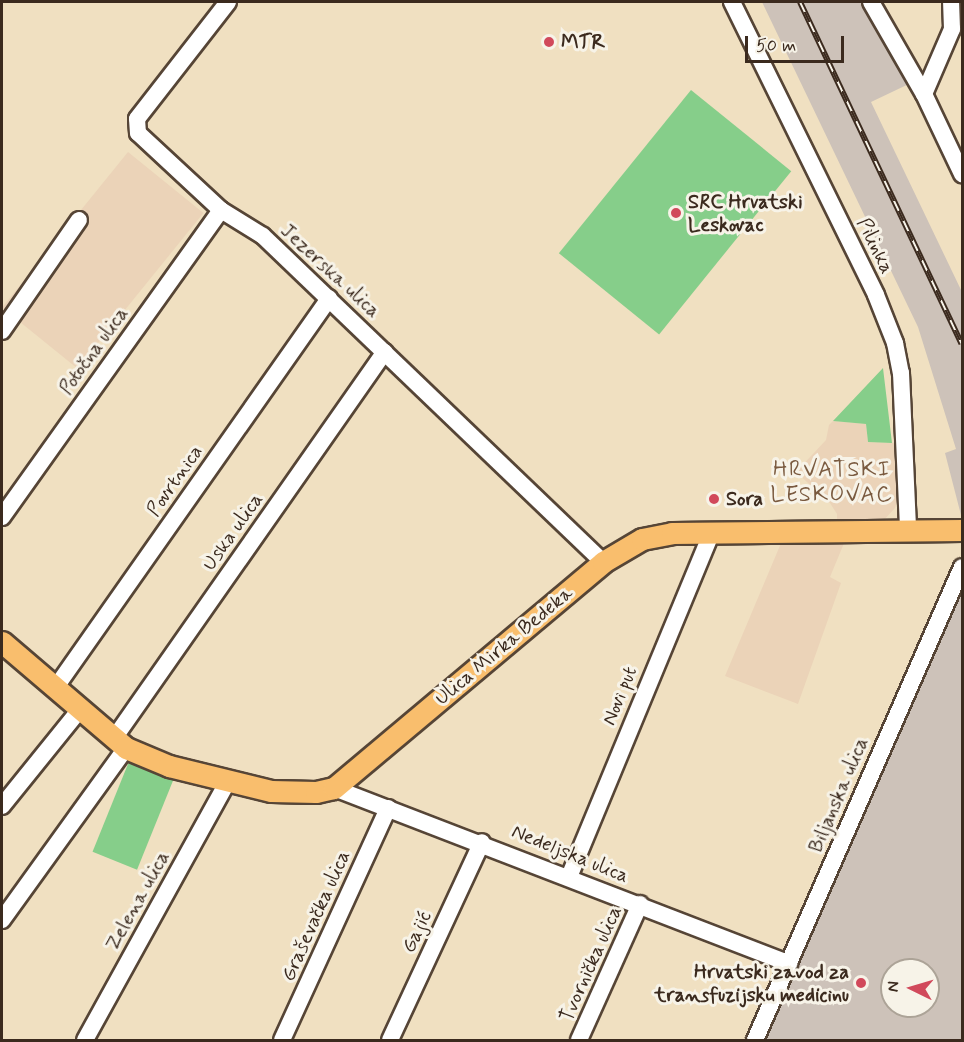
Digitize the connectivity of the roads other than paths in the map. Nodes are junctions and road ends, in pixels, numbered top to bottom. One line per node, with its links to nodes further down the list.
1 (228, 2): 8 (street, Jezerska ulica)
2 (732, 2): 14 (street, Pilinka)
3 (871, 2): 6 (street)
4 (951, 2): 5 (street)
5 (958, 31): 6 (street)
6 (924, 94): 7 (street)
7 (963, 174)
8 (221, 210): 10 (street, Jezerska ulica); 13 (street, Potočna ulica)
9 (79, 220): 11 (street)
10 (329, 298): 12 (street, Jezerska ulica); 20 (street, Povrtnica)
11 (2, 331)
12 (386, 352): 17 (street, Jezerska ulica); 22 (street, Uska ulica)
13 (2, 517)
14 (908, 529): 15 (main road, Ulica Mirka Bedeka); 16 (main road, Ulica Mirka Bedeka)
15 (963, 530)
16 (712, 532): 17 (main road, Ulica Mirka Bedeka); 28 (street, Novi put)
17 (603, 562): 24 (main road, Ulica Mirka Bedeka)
18 (963, 567): 31 (street, Biljanska ulica)
19 (2, 642): 20 (main road)
20 (56, 687): 21 (main road)
21 (81, 708): 22 (main road); 25 (street)
22 (120, 742): 23 (main road); 30 (street, Uska ulica)
23 (228, 781): 24 (main road); 32 (street, Zelena ulica)
24 (334, 788): 26 (street, Nedeljska ulica)
25 (2, 806)
26 (388, 808): 27 (street, Nedeljska ulica); 33 (street, Graševačka ulica)
27 (482, 842): 28 (street, Nedeljska ulica); 34 (street, Gajić)
28 (569, 877): 29 (street, Nedeljska ulica)
29 (640, 904): 31 (street, Nedeljska ulica); 35 (street, Tvornička ulica)
30 (2, 920)
31 (789, 964): 36 (street, Biljanska ulica)
32 (85, 1041)
33 (282, 1041)
34 (390, 1041)
35 (579, 1041)
36 (755, 1041)

